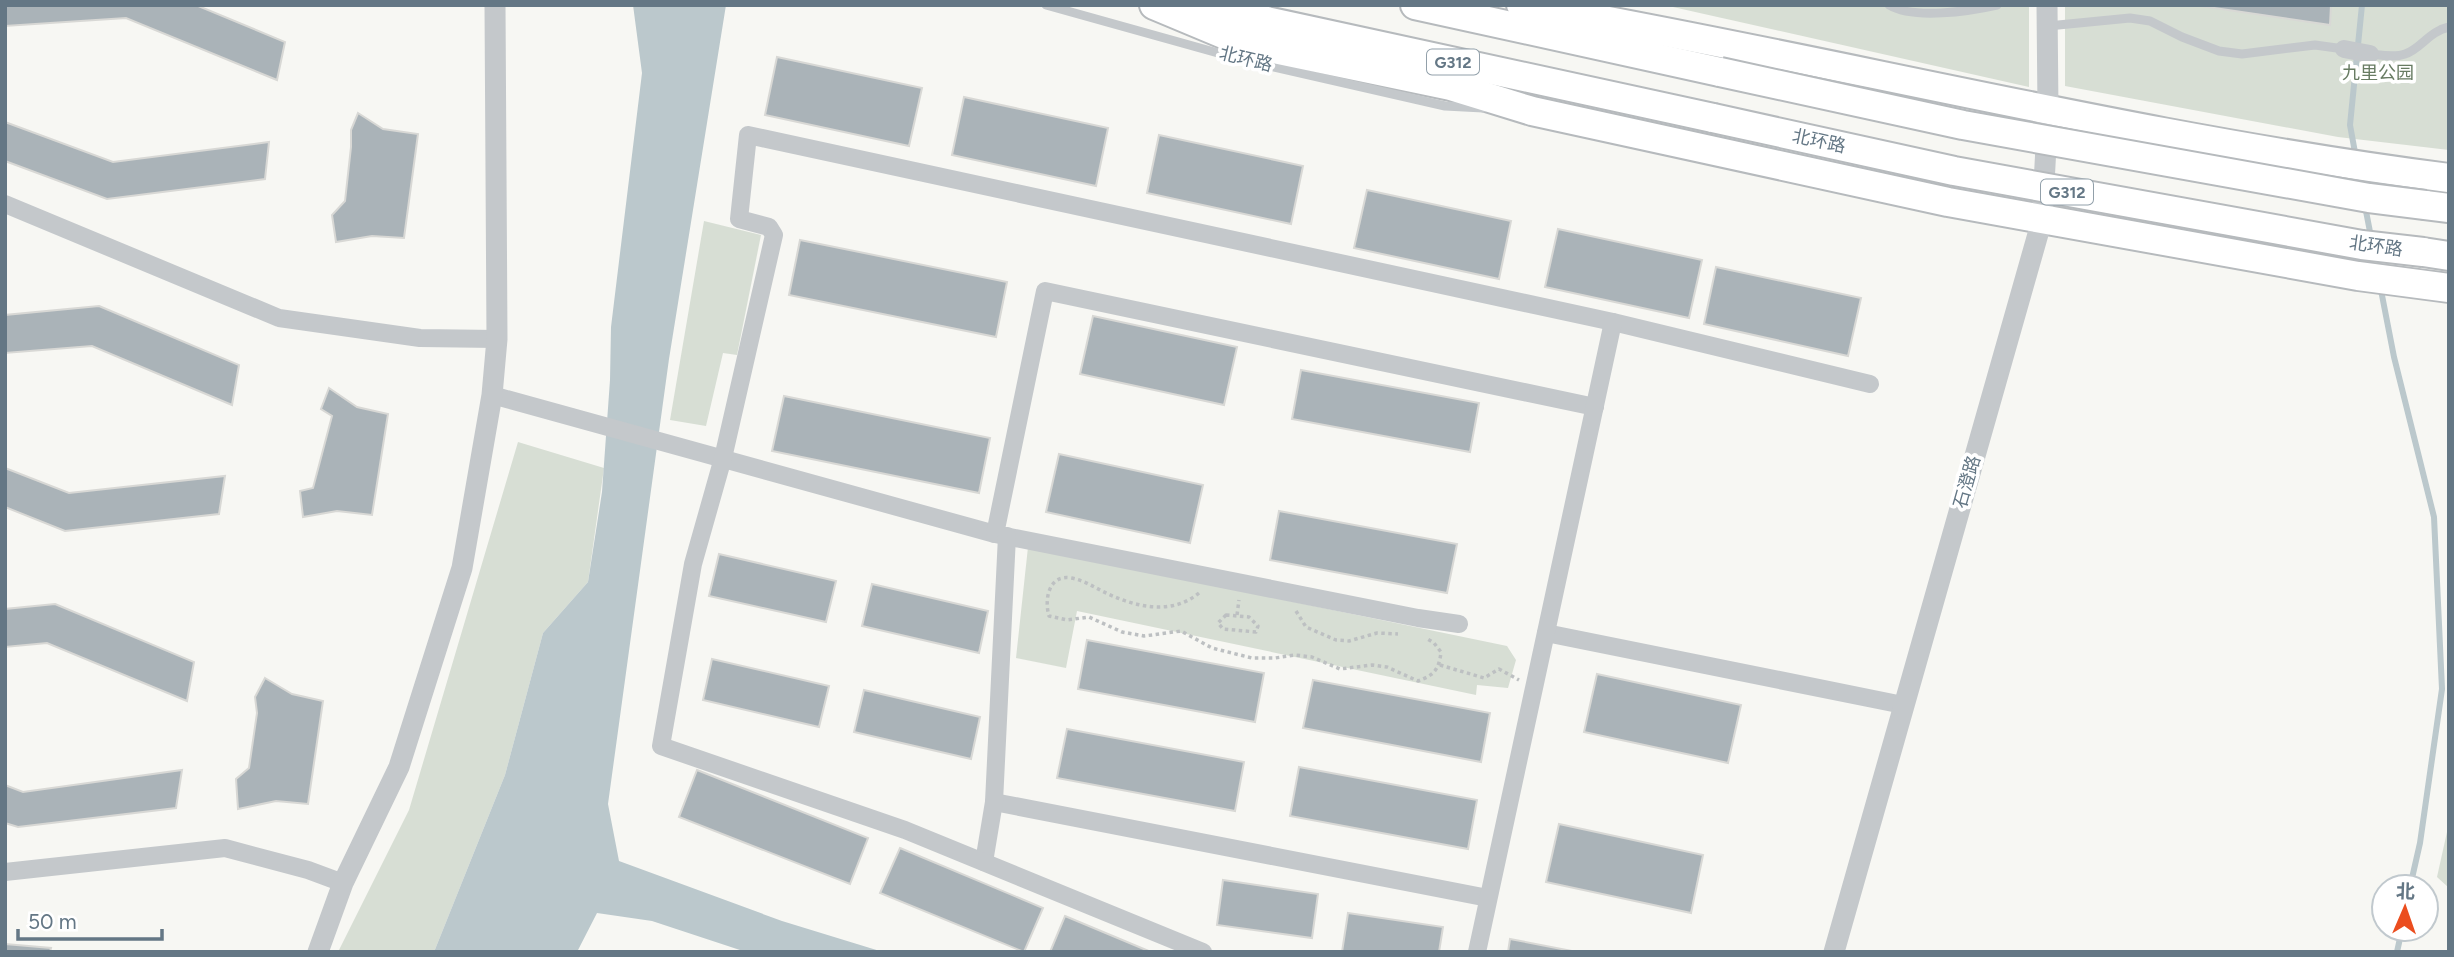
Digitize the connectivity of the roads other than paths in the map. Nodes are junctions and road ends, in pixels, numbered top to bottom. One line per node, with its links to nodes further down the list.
1 (495, 5): 24 (street)
2 (1046, 5): 16 (lane, 北环路)
3 (1154, 5): 16 (highway)
4 (1193, 5): 21 (highway, 北环路 / G312, bridge)
5 (1415, 5): 19 (highway, bridge)
6 (1521, 5): 12 (highway)
7 (1574, 5): 12 (lane)
8 (1889, 5): 9 (lane)
9 (1997, 5)
10 (2047, 16): 13 (lane); 15 (street, 石澄路)
11 (2449, 27): 14 (lane)
12 (1657, 29): 15 (highway)
13 (2344, 50): 14 (street)
14 (2370, 54)
15 (2048, 110): 17 (highway); 20 (street, 石澄路)
16 (1532, 111): 20 (highway)
17 (2442, 177)
18 (5, 204): 24 (street)
19 (2437, 206)
20 (2042, 220): 22 (highway); 32 (street, 石澄路)
21 (2436, 254)
22 (2445, 287)
23 (1613, 322): 25 (street); 27 (street); 28 (street)
24 (497, 340): 26 (street)
25 (1870, 384)
26 (492, 395): 28 (street); 36 (street)
27 (1595, 407): 29 (street); 31 (street)
28 (723, 458): 29 (street); 34 (street)
29 (1001, 535): 30 (street); 33 (street)
30 (1459, 624)
31 (1546, 633): 32 (street); 37 (street)
32 (1903, 705): 41 (street, 石澄路)
33 (994, 802): 34 (street); 37 (street)
34 (984, 862): 39 (street)
35 (5, 872): 36 (street)
36 (343, 883): 38 (street)
37 (1488, 898): 40 (street)
38 (318, 952)
39 (1203, 952)
40 (1477, 952)
41 (1834, 952)

